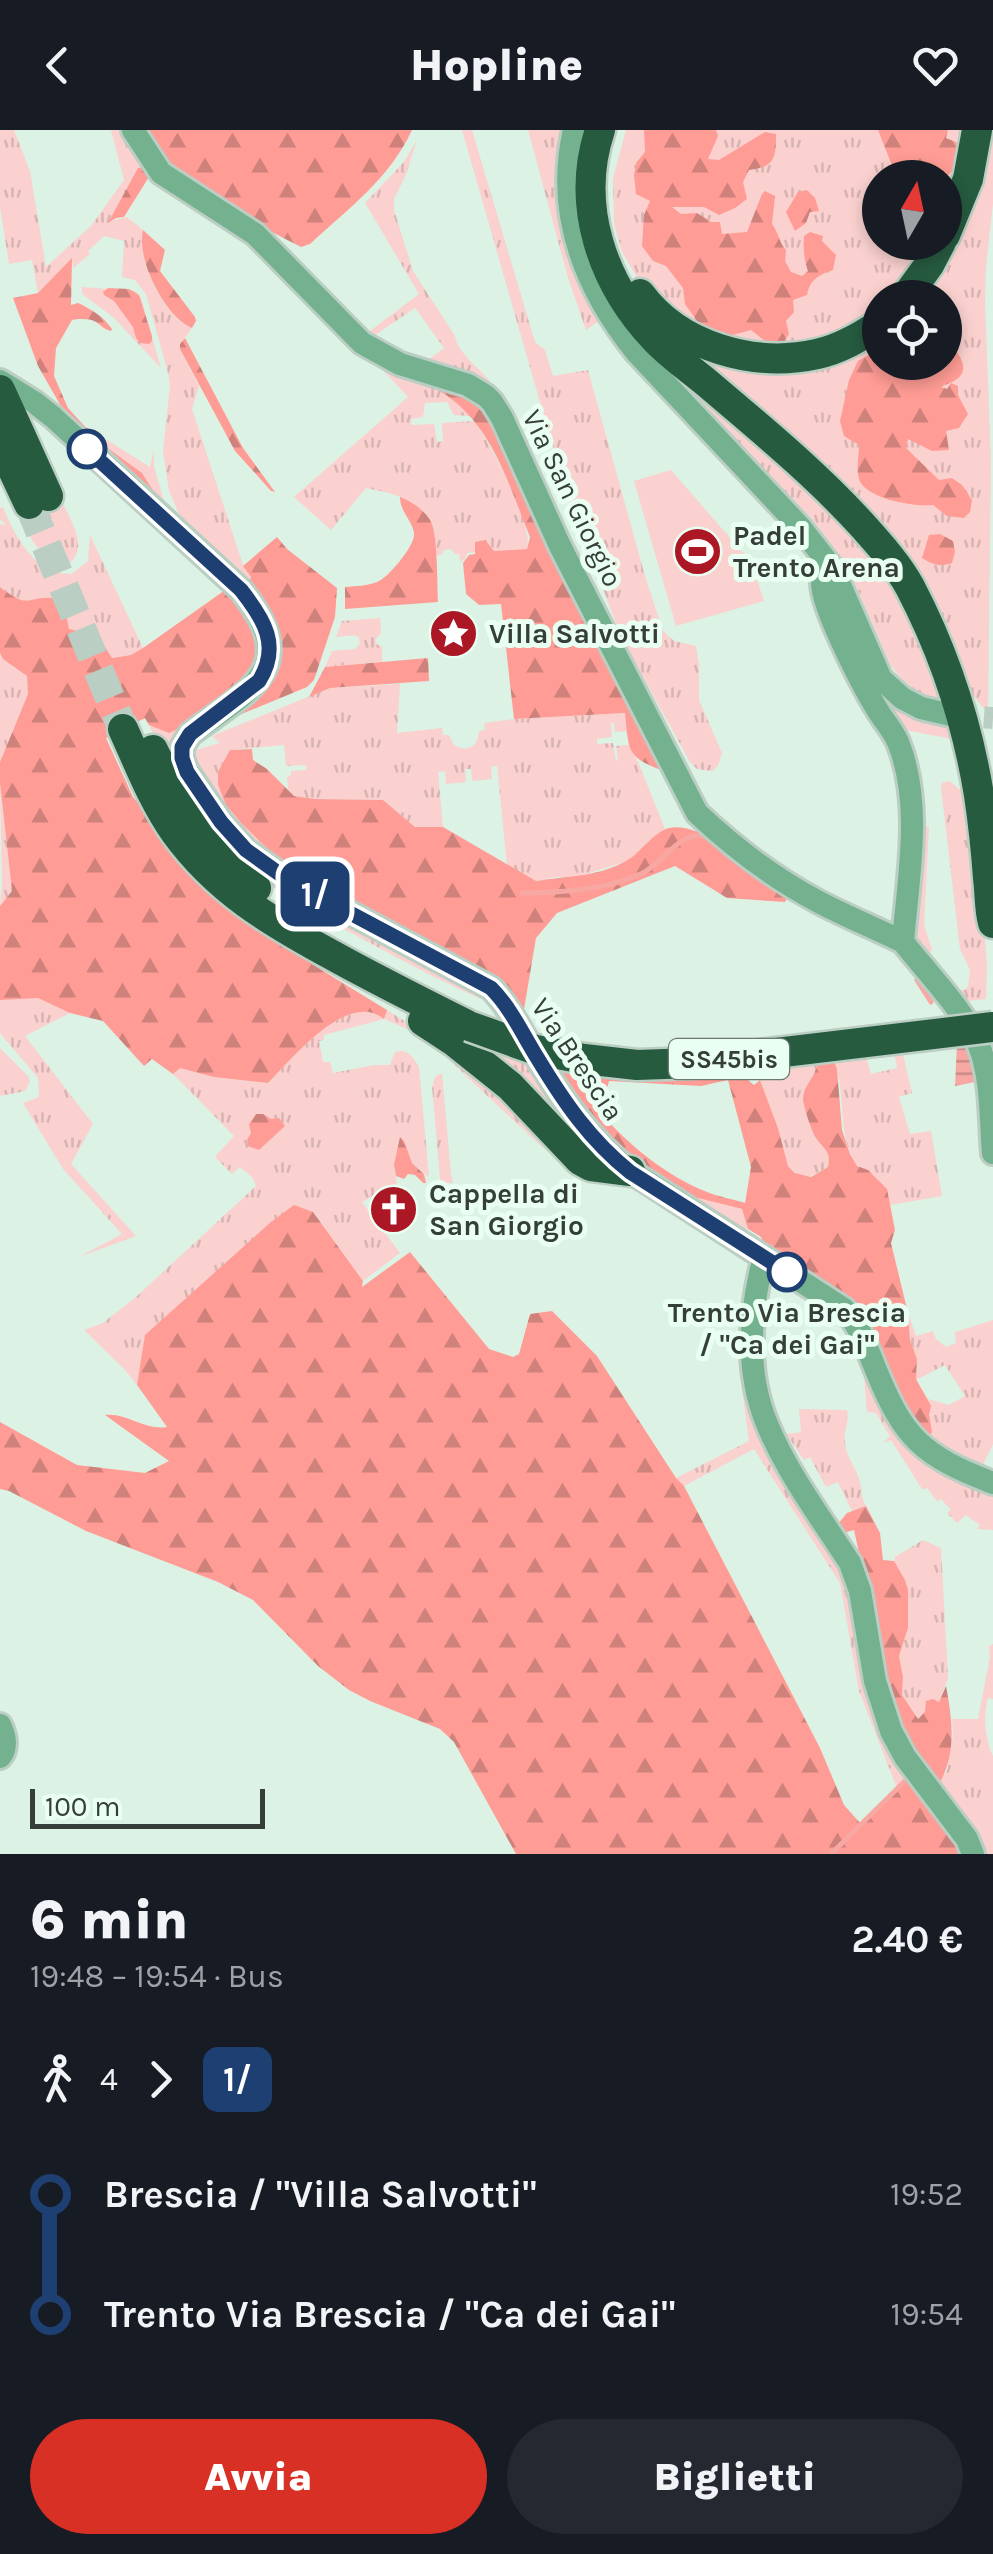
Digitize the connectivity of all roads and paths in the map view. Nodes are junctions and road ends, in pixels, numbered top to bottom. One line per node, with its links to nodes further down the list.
1 (133, 130): 15 (street, Via San Giorgio)
2 (574, 130): 11 (street)
3 (600, 130): 14 (highway)
4 (619, 130): 7 (highway)
5 (978, 130): 6 (highway)
6 (962, 194)
7 (862, 334)
8 (0, 381): 20 (street, Via Brescia)
9 (0, 390): 10 (highway)
10 (0, 442)
11 (833, 569): 12 (street); 15 (street)
12 (952, 715)
13 (270, 922): 17 (highway, SS45bis); 17 (highway, SS45bis); 20 (highway)
14 (993, 923)
15 (903, 942): 19 (street)
16 (993, 1007): 17 (highway, SS45bis)
17 (473, 1018): 18 (highway, SS45bis, bridge)
18 (993, 1027)
19 (993, 1153)
20 (630, 1172): 21 (street, Via Brescia)
21 (764, 1256): 22 (street, Via Brescia); 25 (street)
22 (993, 1483)
23 (0, 1726): 24 (street)
24 (0, 1757)
25 (972, 1854)

